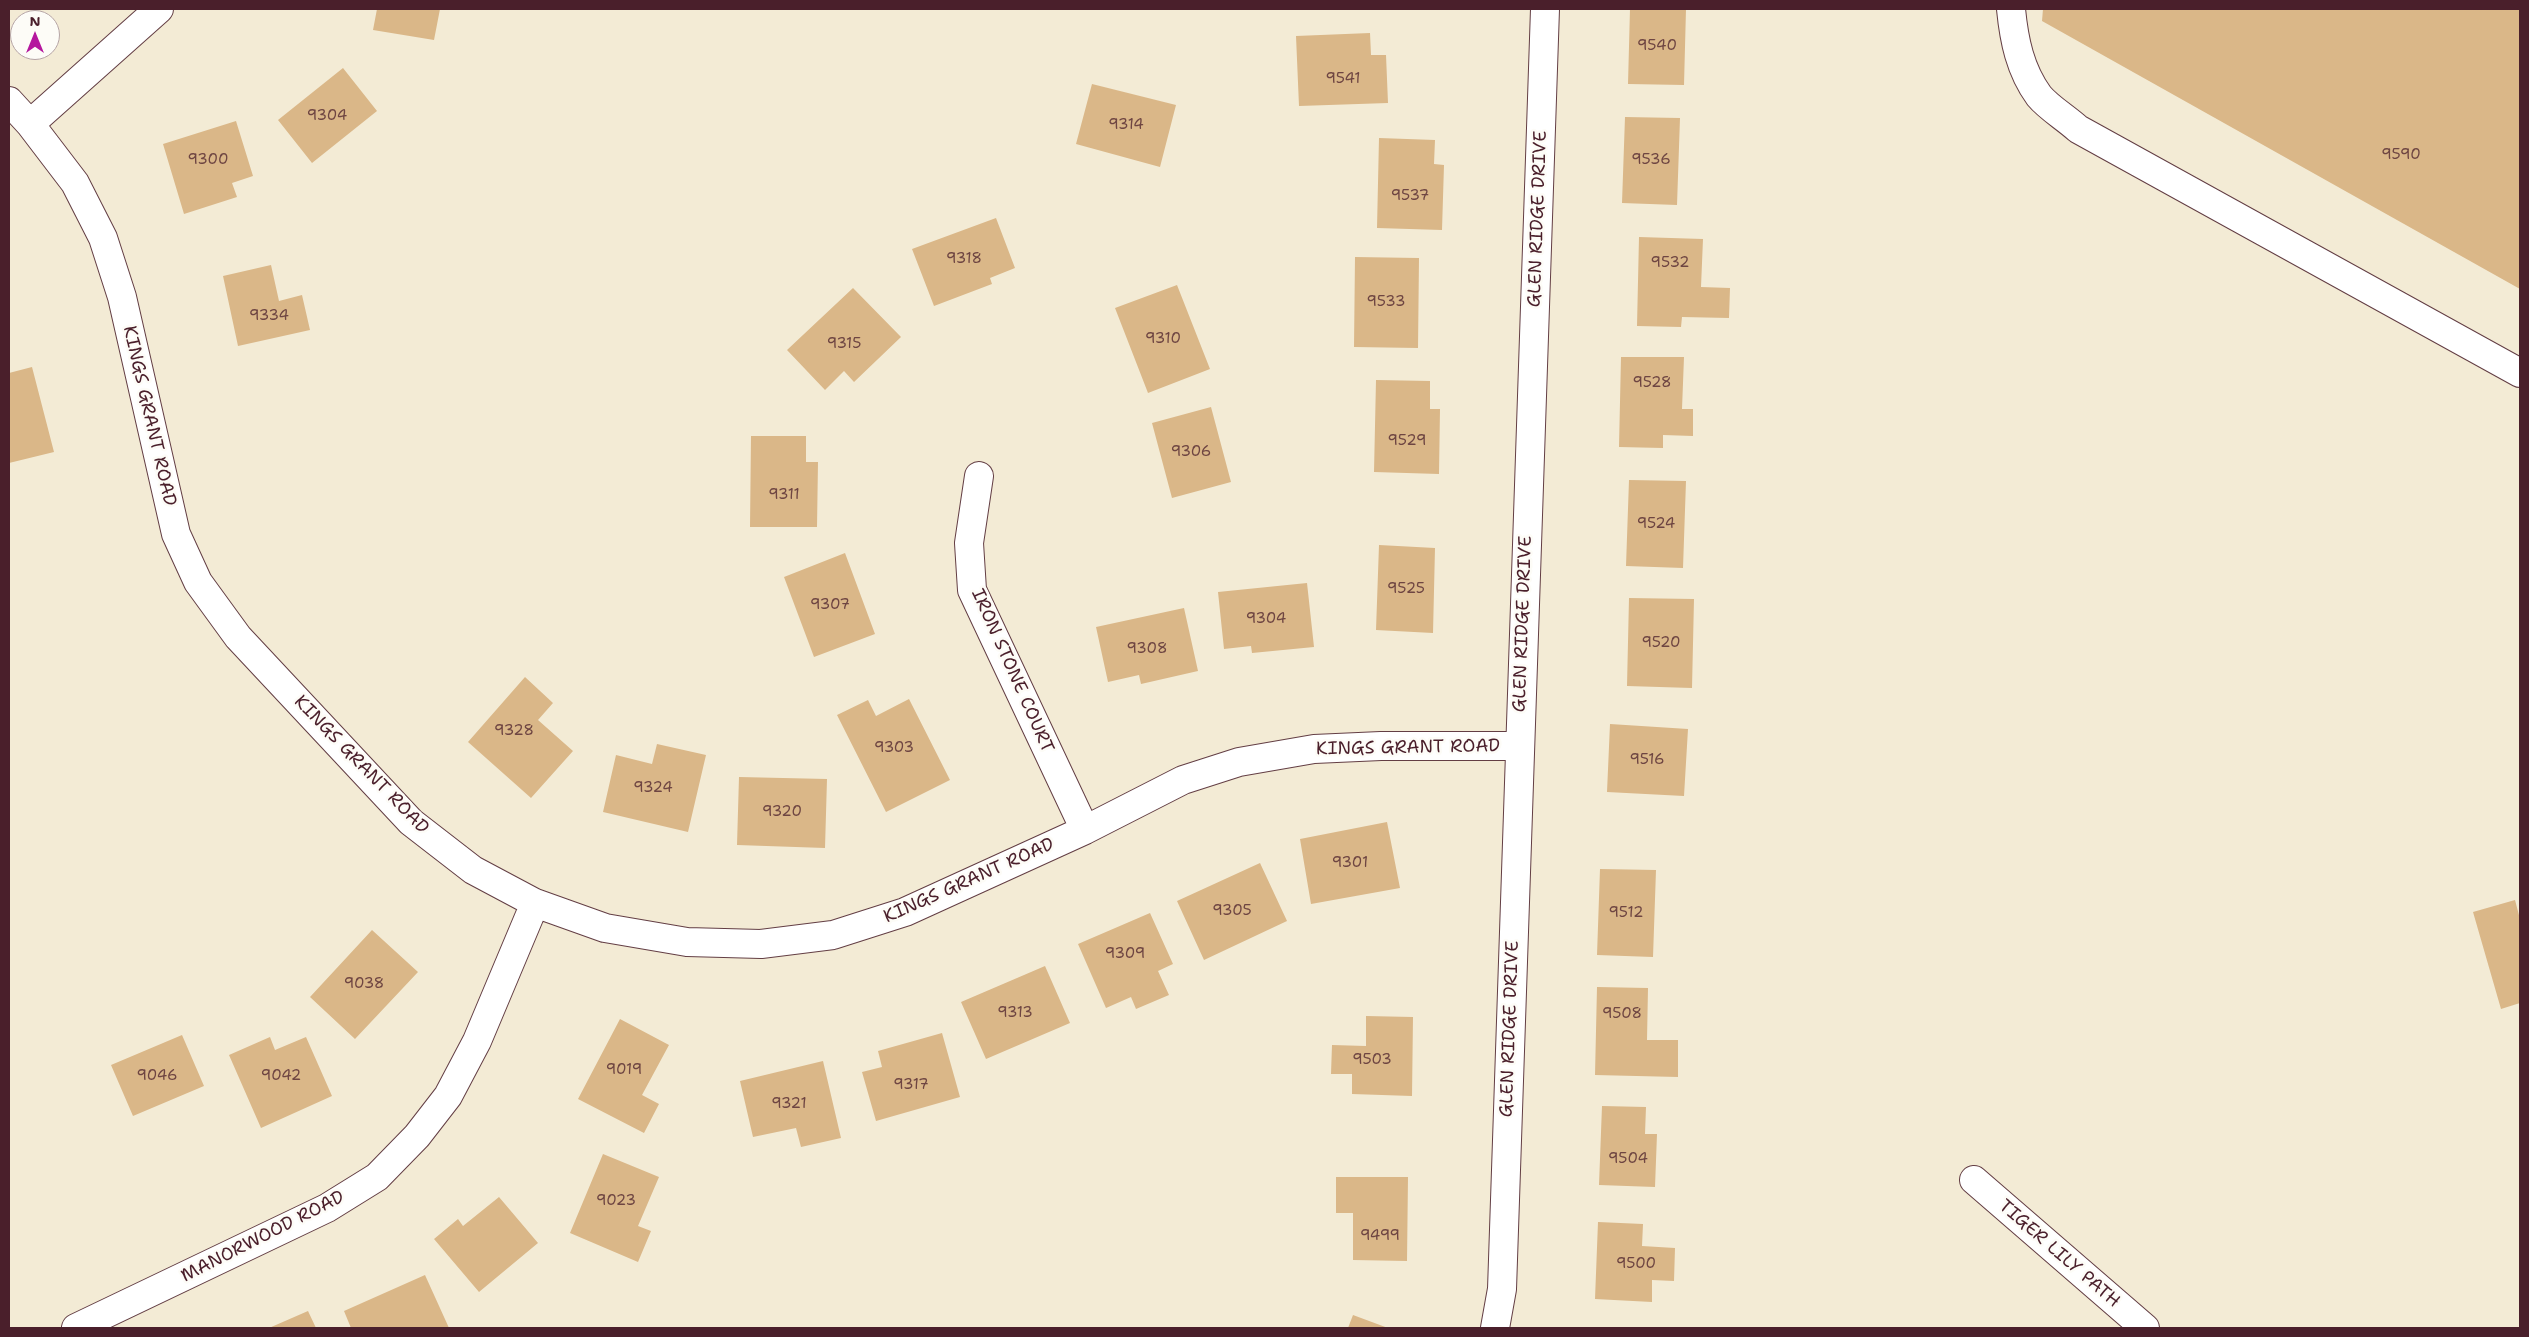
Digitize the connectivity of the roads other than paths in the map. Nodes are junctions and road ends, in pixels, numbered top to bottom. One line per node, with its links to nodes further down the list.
1 (160, 9): 5 (street)
2 (1545, 9): 8 (street, GLEN RIDGE DRIVE)
3 (2011, 9): 6 (street)
4 (9, 101): 5 (street, KINGS GRANT ROAD)
5 (30, 124): 10 (street, KINGS GRANT ROAD)
6 (2520, 373)
7 (979, 476): 9 (street, IRON STONE COURT)
8 (1519, 746): 9 (street, KINGS GRANT ROAD); 13 (street, GLEN RIDGE DRIVE)
9 (1085, 830): 10 (street, KINGS GRANT ROAD)
10 (535, 903): 12 (street, MANORWOOD ROAD)
11 (1974, 1180): 14 (street, TIGER LILY PATH)
12 (76, 1328)
13 (1495, 1328)
14 (2145, 1328)

